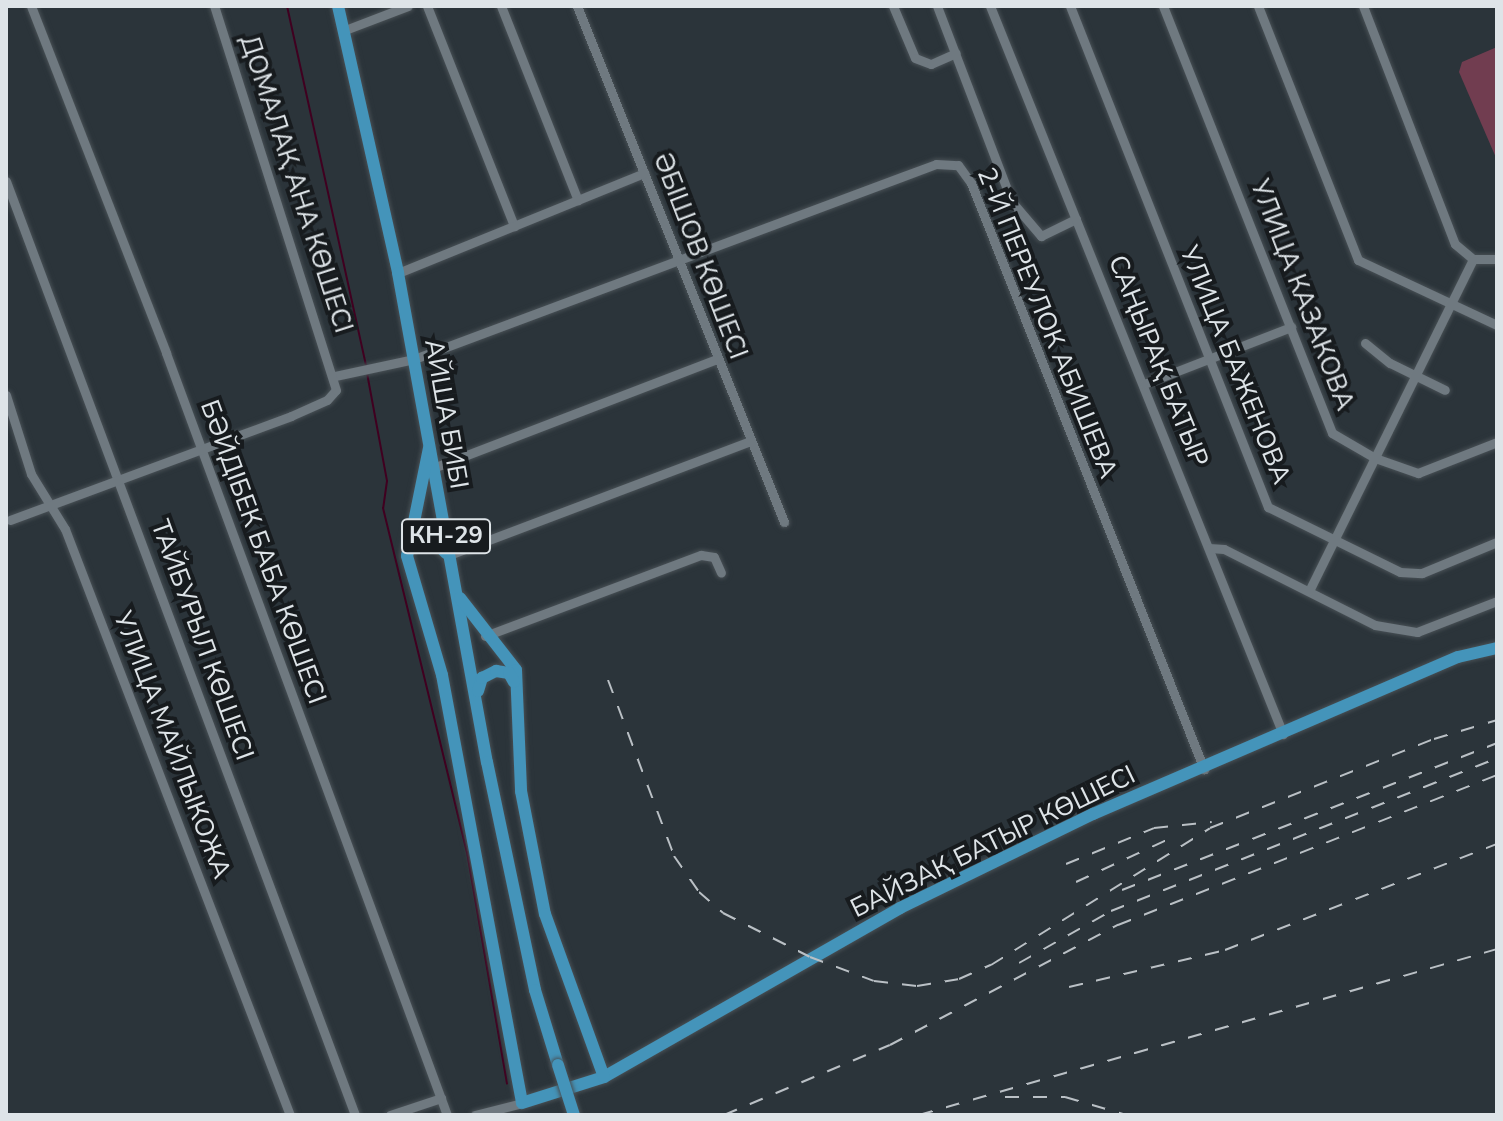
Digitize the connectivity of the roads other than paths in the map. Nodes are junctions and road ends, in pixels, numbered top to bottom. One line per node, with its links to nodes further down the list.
1 (31, 6): 41 (street, БӘЙДІБЕК БАБА КӨШЕСІ)
2 (214, 6): 34 (street, ДОМАЛАҚ АНА КӨШЕСІ)
3 (338, 6): 15 (main road, АЙША БИБІ / КН-29)
4 (408, 6): 15 (street)
5 (427, 6): 21 (street)
6 (501, 6): 19 (street)
7 (577, 6): 17 (street, ӘБІШОВ КӨШЕСІ)
8 (893, 6): 16 (street)
9 (937, 6): 16 (street)
10 (990, 6): 20 (street, САҢЫРАҚ БАТЫР)
11 (1070, 6): 30 (street, УЛИЦА БАЖЕНОВА)
12 (1163, 6): 28 (street, УЛИЦА КАЗАКОВА)
13 (1258, 6): 26 (street)
14 (1363, 6): 23 (street)
15 (345, 30): 25 (main road, АЙША БИБІ / КН-29)
16 (956, 53): 20 (street)
17 (644, 173): 19 (street); 22 (street, ӘБІШОВ КӨШЕСІ)
18 (6, 181): 44 (street, ТАЙБУРЫЛ КӨШЕСІ)
19 (578, 200): 21 (street)
20 (1076, 219): 35 (street, САҢЫРАҚ БАТЫР)
21 (514, 226): 25 (street)
22 (680, 257): 31 (street, 2-Й ПЕРЕУЛОК АБИШЕВА); 32 (street, ӘБІШОВ КӨШЕСІ); 62 (street, 2-Й ПЕРЕУЛОК АБИШЕВА)
23 (1473, 259): 24 (street); 26 (street)
24 (1497, 259)
25 (398, 273): 31 (main road, АЙША БИБІ / КН-29)
26 (1452, 302): 27 (street); 33 (street)
27 (1497, 325)
28 (1291, 327): 30 (street); 42 (street, УЛИЦА КАЗАКОВА)
29 (1365, 343): 33 (street)
30 (1209, 357): 35 (street); 48 (street, УЛИЦА БАЖЕНОВА)
31 (414, 359): 34 (street, 2-Й ПЕРЕУЛОК АБИШЕВА); 40 (main road, АЙША БИБІ / КН-29)
32 (717, 359): 38 (street, ӘБІШОВ КӨШЕСІ); 43 (street)
33 (1418, 375): 36 (street); 42 (street)
34 (335, 376): 41 (street)
35 (1144, 384): 50 (street, САҢЫРАҚ БАТЫР)
36 (1445, 390)
37 (6, 395): 45 (street, УЛИЦА МАЙЛЫКОЖА)
38 (751, 441): 47 (street, ӘБІШОВ КӨШЕСІ); 52 (street)
39 (1497, 442): 42 (street, УЛИЦА КАЗАКОВА)
40 (429, 448): 43 (main road, АЙША БИБІ / КН-29); 51 (main road)
41 (201, 452): 44 (street); 64 (street, БӘЙДІБЕК БАБА КӨШЕСІ)
42 (1375, 458): 48 (street)
43 (433, 468): 52 (main road, АЙША БИБІ / КН-29)
44 (121, 481): 45 (street); 68 (street, ТАЙБУРЫЛ КӨШЕСІ)
45 (50, 507): 46 (street); 67 (street, УЛИЦА МАЙЛЫКОЖА)
46 (10, 520)
47 (784, 522)
48 (1334, 539): 49 (street, УЛИЦА БАЖЕНОВА); 54 (street)
49 (1497, 542)
50 (1209, 548): 54 (street); 61 (street, САҢЫРАҚ БАТЫР)
51 (407, 556): 52 (main road); 65 (main road)
52 (450, 558): 55 (main road, АЙША БИБІ / КН-29)
53 (721, 573): 57 (street)
54 (1309, 591): 56 (street)
55 (455, 593): 57 (main road); 59 (main road, АЙША БИБІ / КН-29)
56 (1497, 601)
57 (485, 636): 60 (main road)
58 (1497, 648): 61 (main road, БАЙЗАҚ БАТЫР КӨШЕСІ)
59 (477, 694): 60 (main road); 72 (main road, АЙША БИБІ / КН-29, bridge)
60 (518, 699): 63 (main road)
61 (1283, 734): 62 (main road, БАЙЗАҚ БАТЫР КӨШЕСІ)
62 (1204, 769): 63 (main road, БАЙЗАҚ БАТЫР КӨШЕСІ)
63 (604, 1077): 65 (main road, БАЙЗАҚ БАТЫР КӨШЕСІ)
64 (441, 1098): 66 (street); 70 (street, БӘЙДІБЕК БАБА КӨШЕСІ)
65 (522, 1103): 71 (street)
66 (414, 1111): 69 (street)
67 (290, 1115)
68 (355, 1115)
69 (390, 1115)
70 (447, 1115)
71 (475, 1115)
72 (574, 1115)

